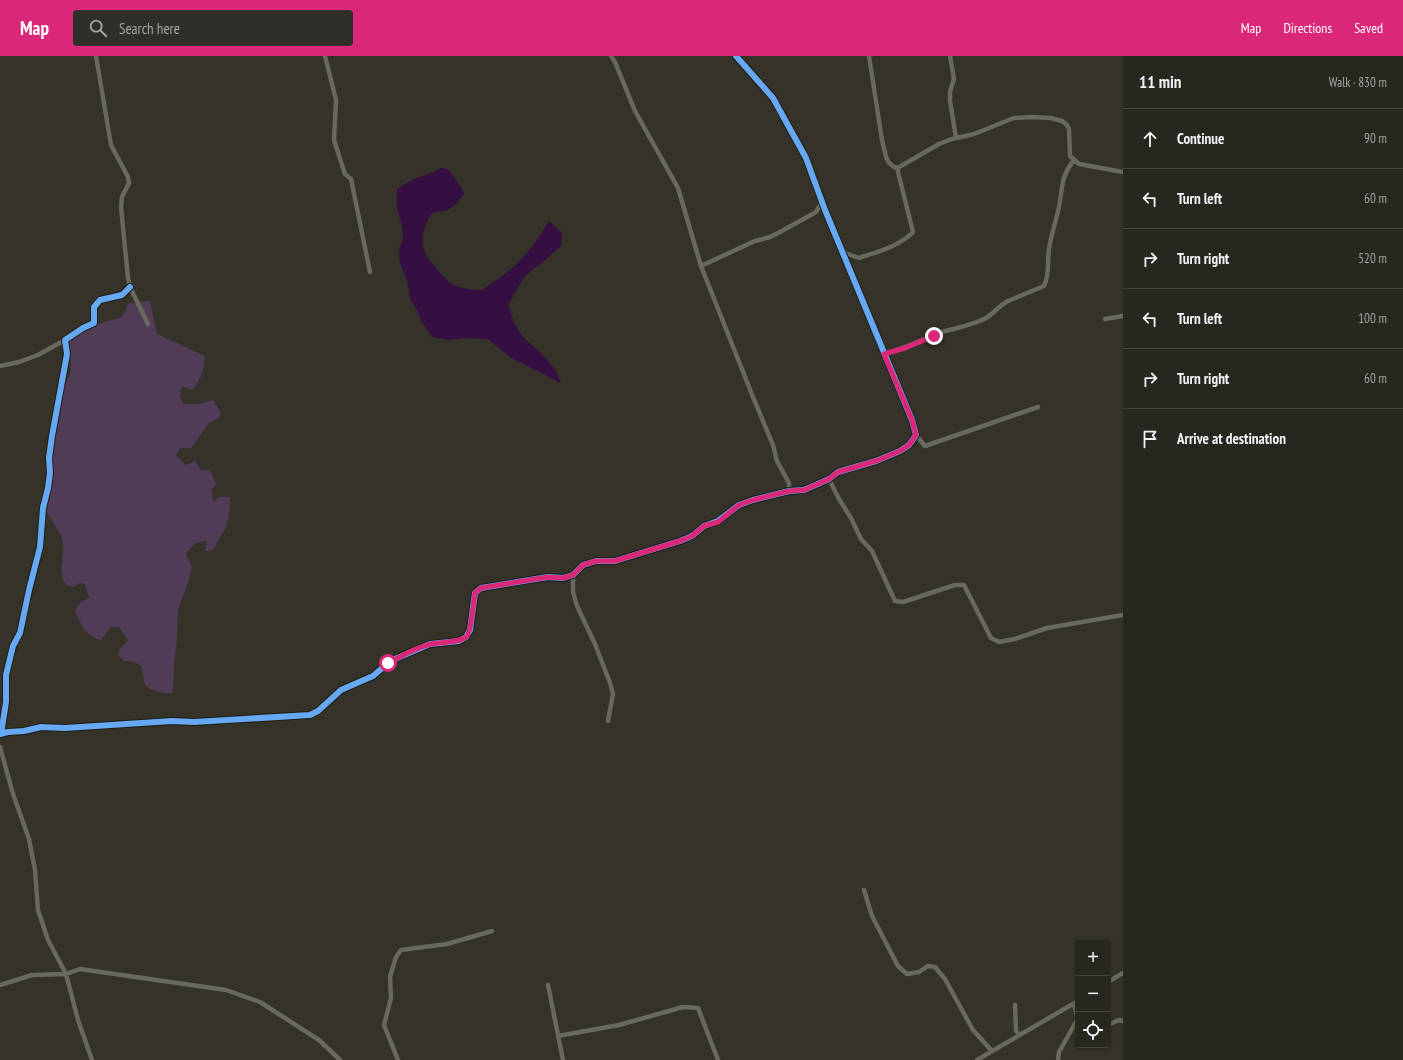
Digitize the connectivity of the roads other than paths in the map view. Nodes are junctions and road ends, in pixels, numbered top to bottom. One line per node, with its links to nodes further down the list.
1 (96, 56): 15 (street)
2 (325, 56): 14 (street)
3 (611, 56): 13 (street)
4 (736, 56): 11 (street)
5 (869, 56): 9 (street)
6 (950, 56): 7 (street)
7 (956, 138): 8 (street); 9 (street)
8 (1074, 160): 10 (street); 20 (street)
9 (898, 168): 12 (street)
10 (1123, 172)
11 (822, 202): 12 (street); 13 (street)
12 (842, 252): 20 (street)
13 (701, 266): 25 (street)
14 (370, 272)
15 (130, 287): 18 (street); 19 (street)
16 (1123, 316): 17 (street)
17 (1105, 319)
18 (148, 324)
19 (65, 340): 21 (street); 29 (street)
20 (884, 354): 23 (street)
21 (0, 366)
22 (1038, 407): 23 (street)
23 (916, 435): 24 (street)
24 (829, 479): 25 (street); 27 (street)
25 (789, 491): 26 (street)
26 (573, 575): 28 (street); 29 (street)
27 (1123, 615)
28 (608, 721)
29 (0, 734)
30 (0, 747): 34 (street)
31 (864, 890): 45 (street)
32 (492, 931): 48 (street)
33 (1123, 973): 35 (street)
34 (66, 974): 36 (street); 46 (street); 47 (street)
35 (1111, 980)
36 (0, 985)
37 (548, 985): 44 (street)
38 (1075, 1003): 43 (street)
39 (1015, 1004): 43 (street)
40 (1123, 1021): 41 (street)
41 (1111, 1024)
42 (1075, 1026): 52 (street)
43 (1020, 1035): 45 (street)
44 (558, 1036): 49 (street); 50 (street)
45 (992, 1051): 51 (street)
46 (92, 1060)
47 (340, 1060)
48 (398, 1060)
49 (563, 1060)
50 (718, 1060)
51 (977, 1060)
52 (1058, 1060)

